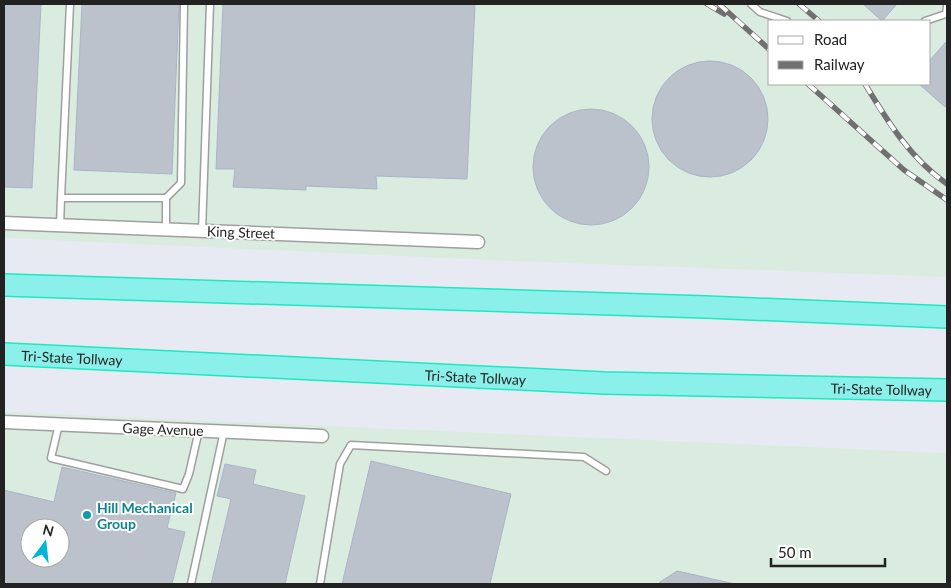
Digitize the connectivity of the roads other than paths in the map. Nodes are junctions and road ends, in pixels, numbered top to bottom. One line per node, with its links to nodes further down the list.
1 (70, 4): 8 (lane)
2 (184, 4): 9 (lane)
3 (210, 4): 13 (lane)
4 (751, 4): 6 (lane)
5 (947, 6): 7 (lane)
6 (784, 20)
7 (928, 20)
8 (60, 198): 9 (lane); 11 (lane)
9 (166, 198): 12 (lane)
10 (4, 223): 11 (street, King Street)
11 (60, 226): 12 (street, King Street)
12 (166, 230): 13 (street, King Street)
13 (202, 231): 14 (street, King Street)
14 (478, 242)
15 (4, 285): 16 (highway)
16 (947, 317)
17 (4, 354): 18 (highway, Tri-State Tollway)
18 (947, 390)
19 (4, 422): 20 (street, Gage Avenue)
20 (59, 424): 21 (street, Gage Avenue); 21 (lane)
21 (199, 430): 22 (street, Gage Avenue)
22 (224, 431): 23 (street, Gage Avenue); 25 (lane)
23 (322, 436)
24 (606, 471): 26 (lane)
25 (191, 584)
26 (320, 584)

